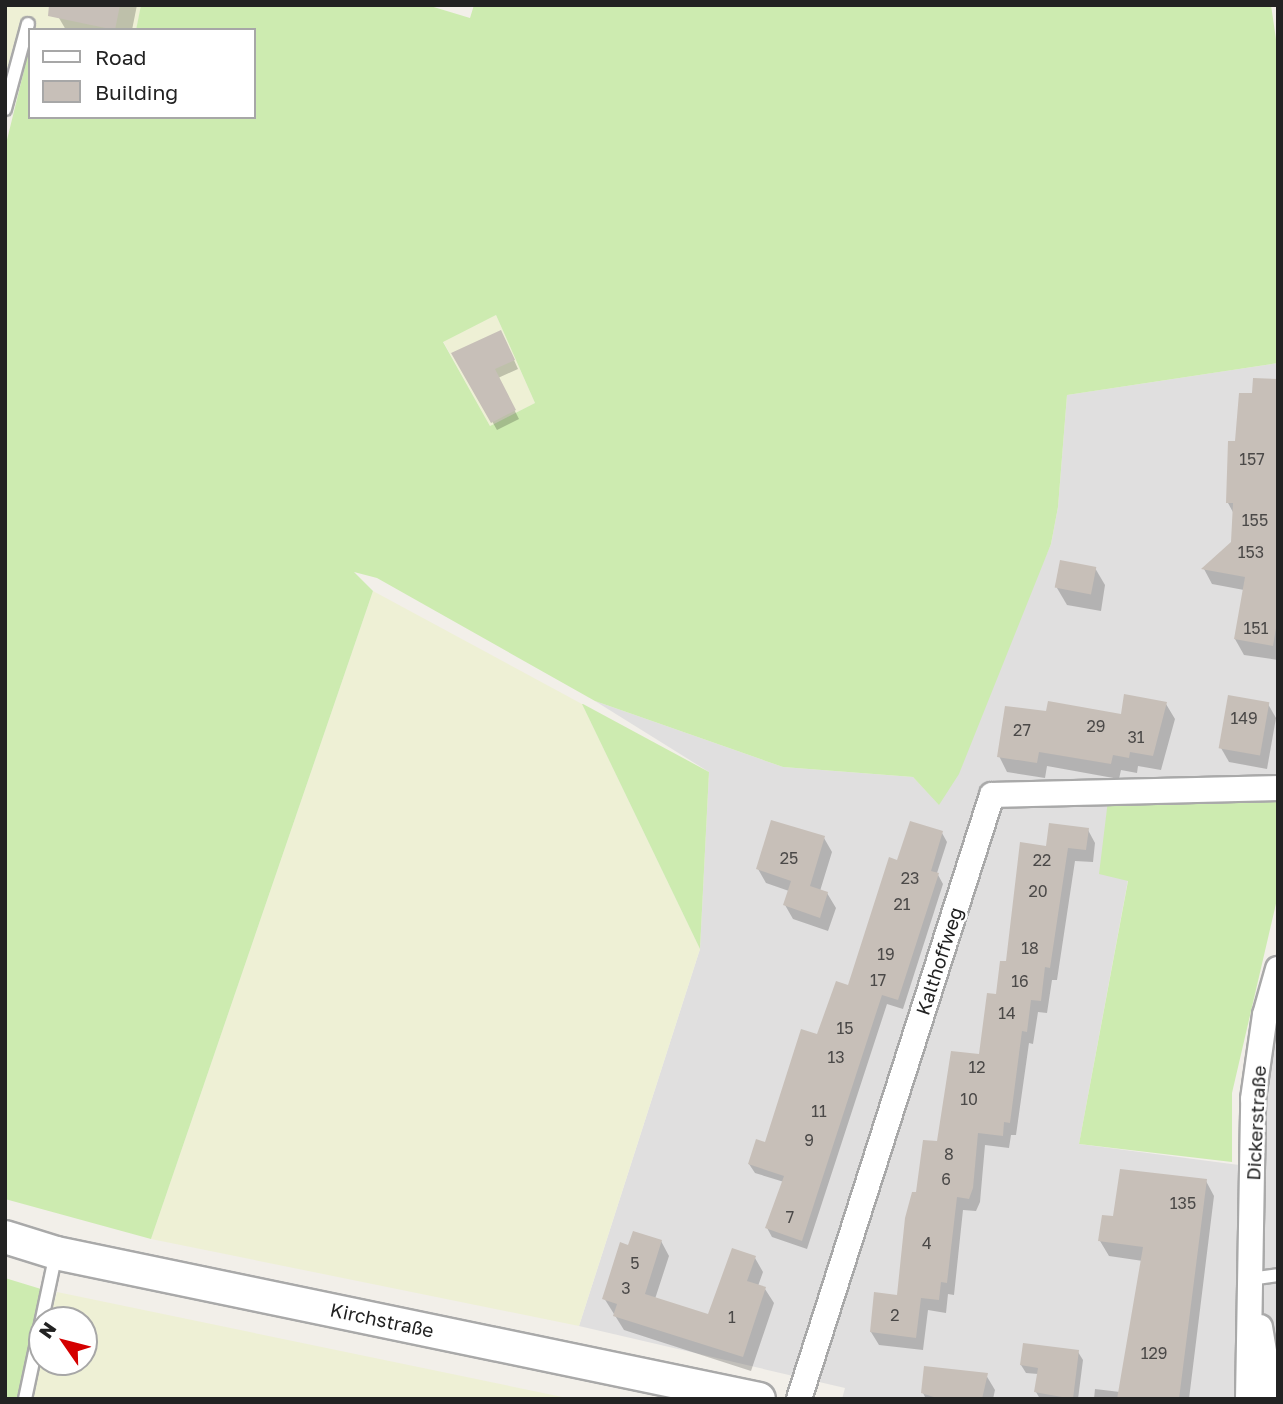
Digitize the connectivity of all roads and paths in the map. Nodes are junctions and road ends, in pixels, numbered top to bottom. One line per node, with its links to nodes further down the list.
1 (28, 24): 2 (lane)
2 (5, 109)
3 (1278, 788): 11 (street, Kalthoffweg)
4 (1278, 969): 8 (street, Dickerstraße)
5 (5, 1237): 6 (street, Kirchstraße)
6 (56, 1253): 9 (lane); 10 (street, Kirchstraße)
7 (1278, 1275): 8 (lane)
8 (1250, 1279): 12 (street, Dickerstraße); 13 (street, Dickerstraße)
9 (25, 1399)
10 (759, 1399)
11 (799, 1399)
12 (1248, 1399)
13 (1272, 1399)

